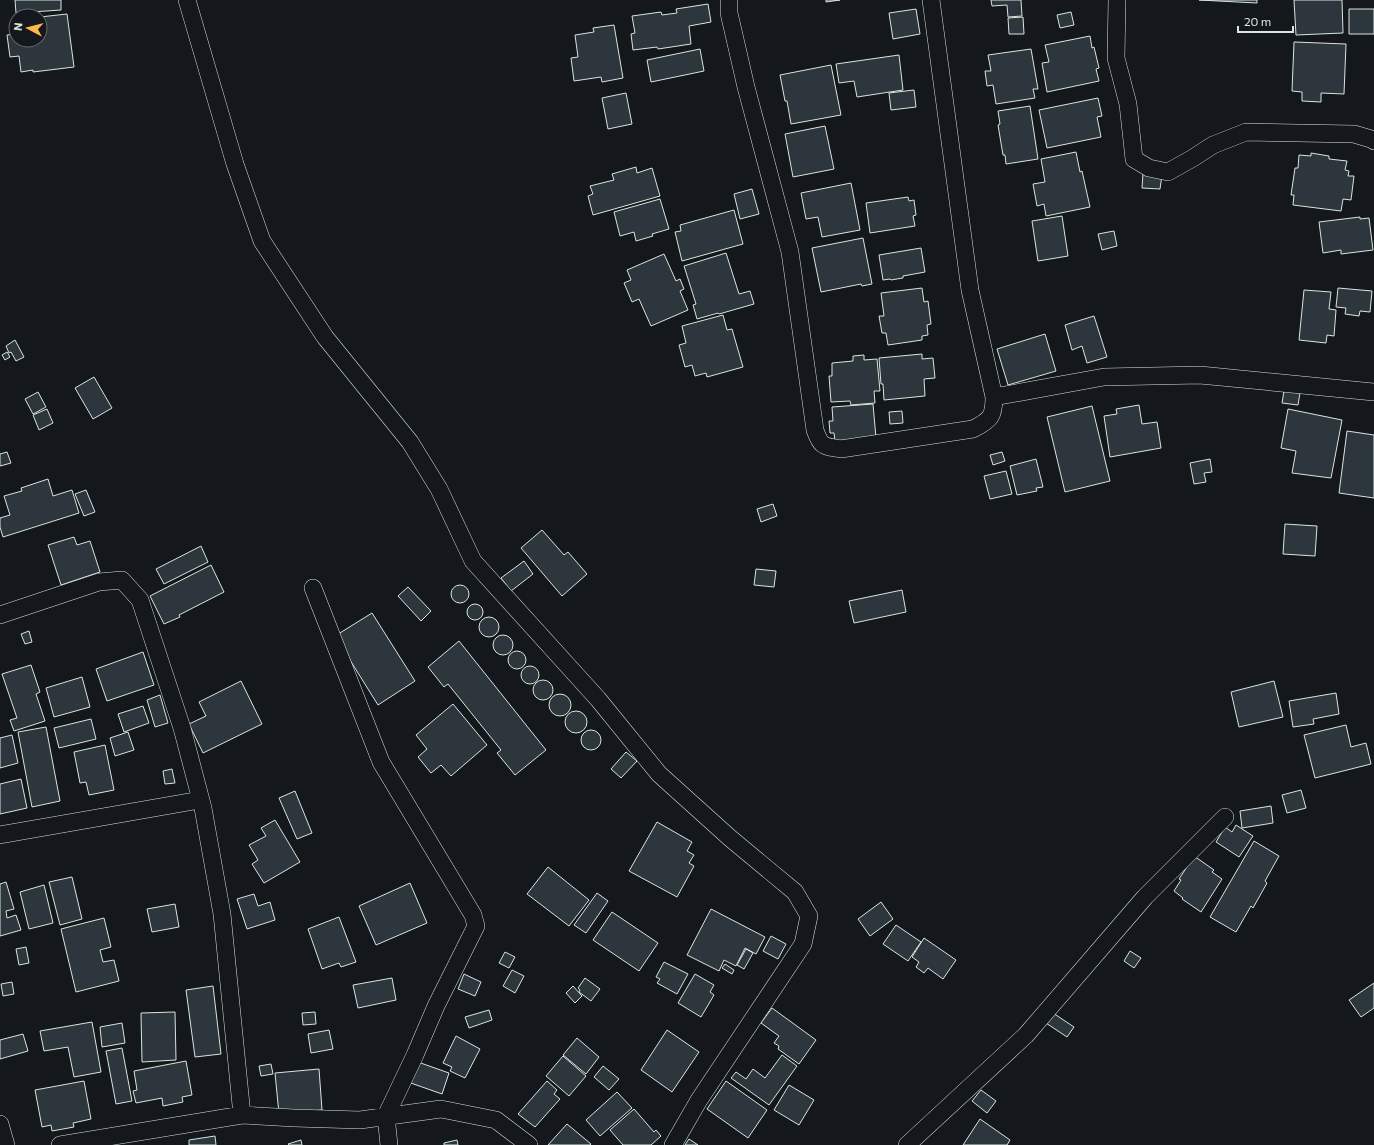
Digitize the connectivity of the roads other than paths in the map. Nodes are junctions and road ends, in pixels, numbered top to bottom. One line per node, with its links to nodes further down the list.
1 (187, 0): 20 (street)
2 (729, 0): 7 (street)
3 (931, 0): 7 (street)
4 (1117, 0): 5 (street)
5 (1374, 141)
6 (1374, 392): 7 (street)
7 (994, 397)
8 (313, 588): 14 (street)
9 (0, 615): 10 (street)
10 (200, 800): 12 (street); 13 (street)
11 (1225, 818): 21 (street)
12 (0, 835)
13 (242, 1115): 14 (street); 17 (street)
14 (386, 1116): 18 (street); 19 (street)
15 (0, 1124): 16 (street)
16 (6, 1145)
17 (60, 1145)
18 (388, 1145)
19 (529, 1145)
20 (673, 1145)
21 (907, 1145)

